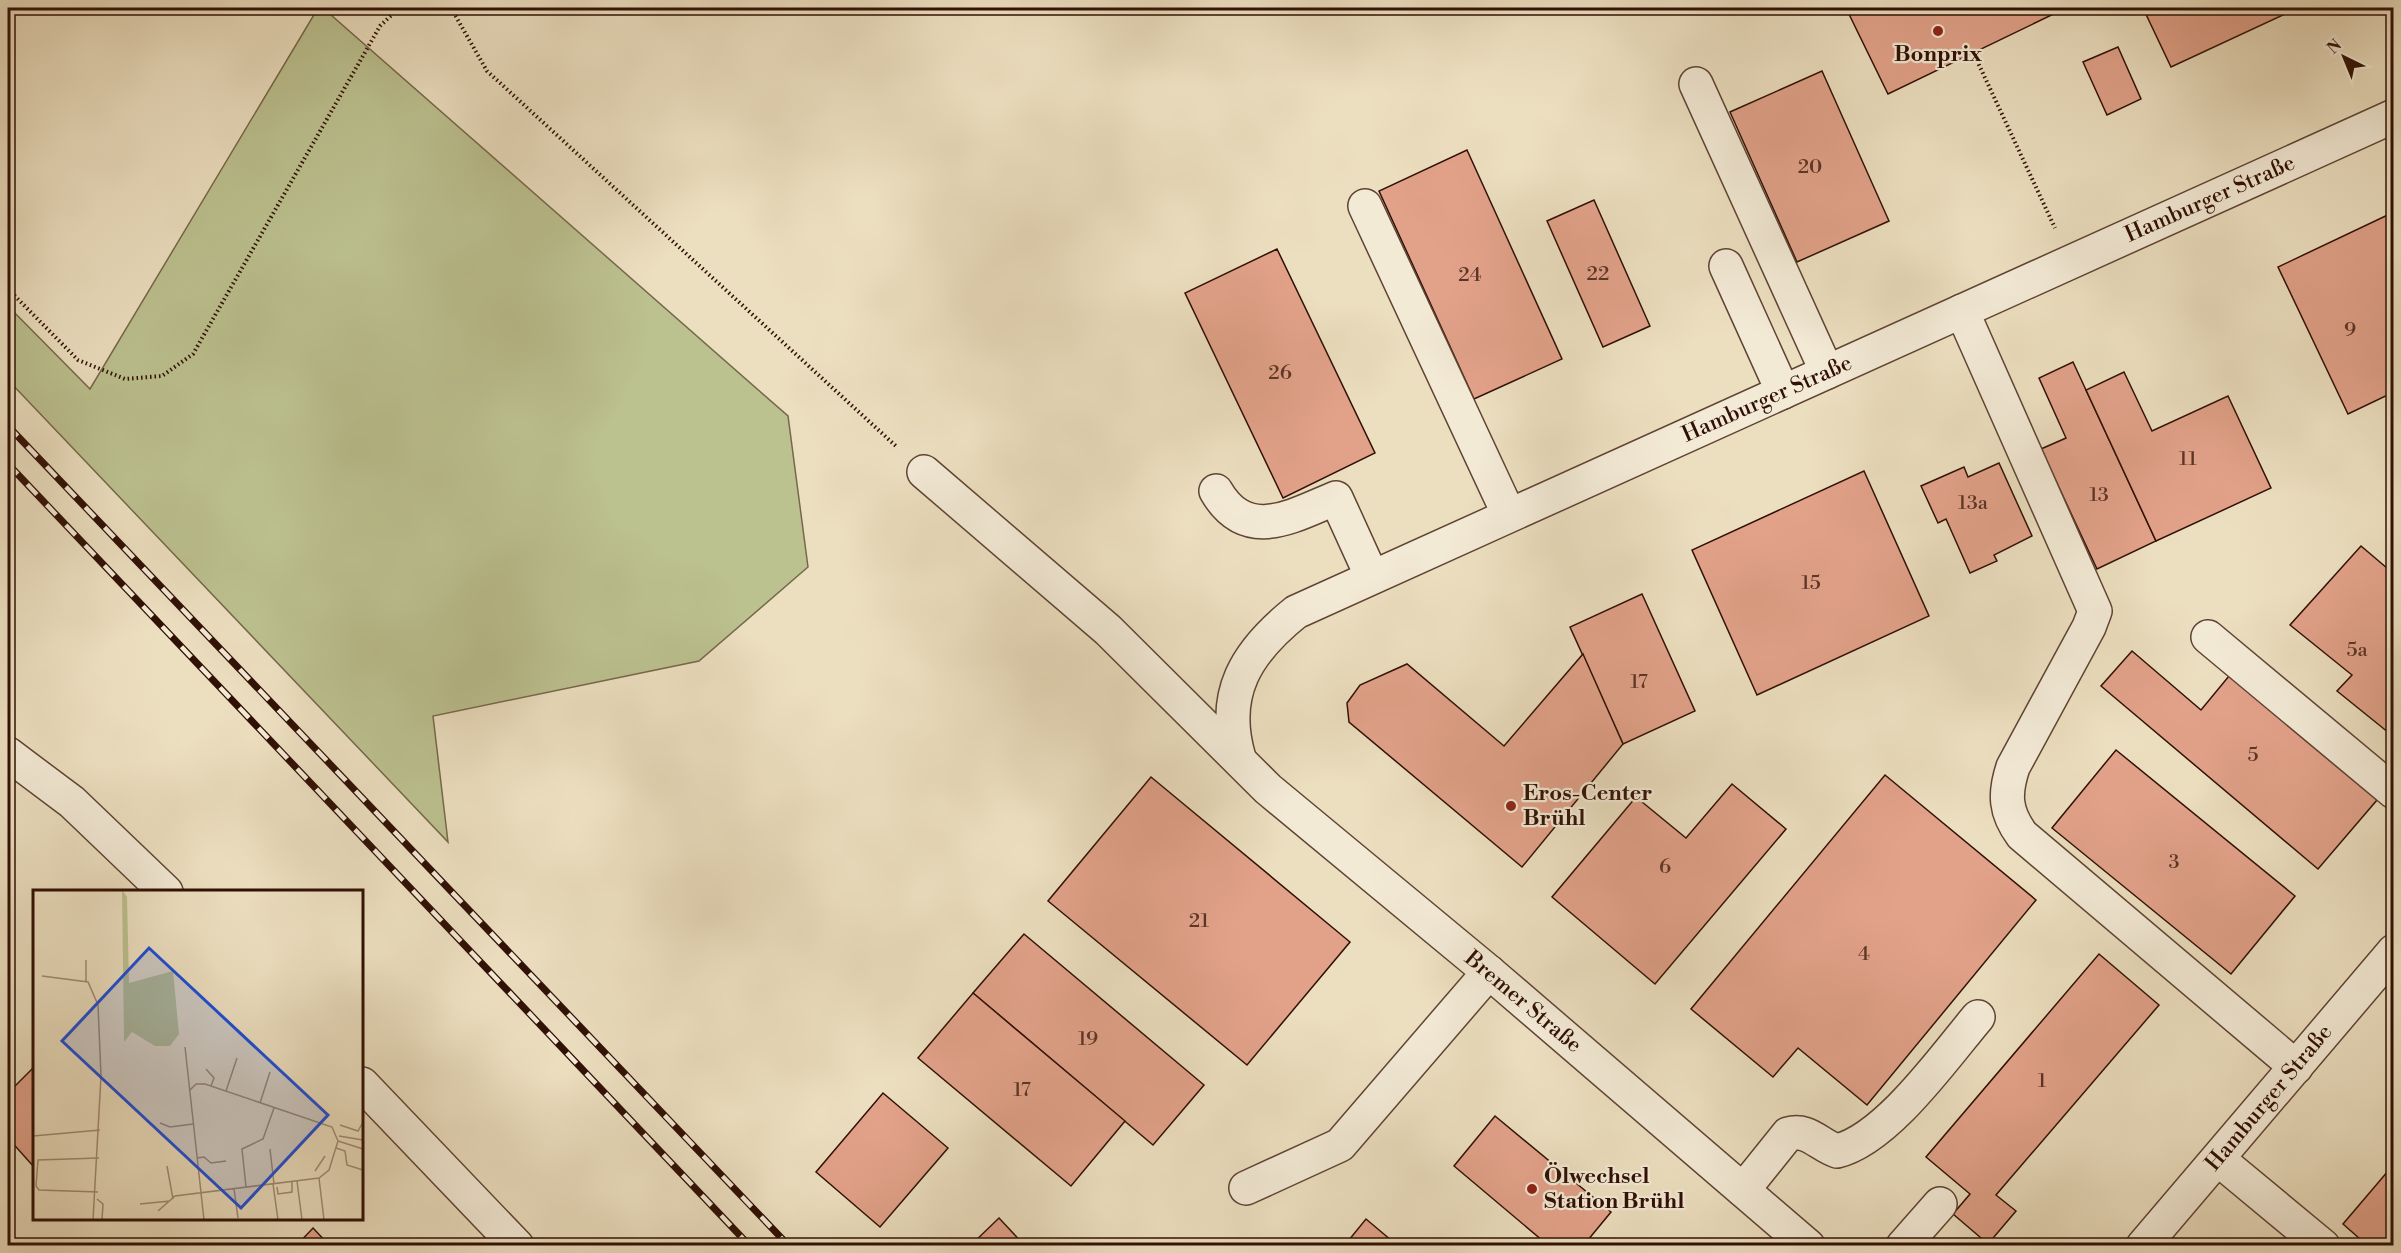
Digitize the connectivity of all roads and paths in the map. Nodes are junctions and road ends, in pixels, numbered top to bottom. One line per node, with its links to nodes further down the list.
1 (399, 8): 9 (path)
2 (451, 8): 13 (path)
3 (1973, 52): 7 (path)
4 (1696, 84): 11 (street)
5 (2394, 116): 7 (street, Hamburger Straße)
6 (1365, 206): 15 (street)
7 (2071, 261): 10 (street, Hamburger Straße)
8 (1726, 266): 12 (street)
9 (8, 289)
10 (1962, 311): 11 (street, Hamburger Straße); 25 (street)
11 (1827, 372): 12 (street, Hamburger Straße)
12 (1783, 392): 15 (street, Hamburger Straße)
13 (924, 472): 19 (street, Bremer Straße)
14 (1216, 491): 16 (street)
15 (1509, 515): 16 (street, Hamburger Straße)
16 (1372, 577): 19 (street, Hamburger Straße)
17 (2208, 637): 20 (street)
18 (8, 754): 21 (street)
19 (1239, 758): 23 (street, Bremer Straße)
20 (2394, 792)
21 (165, 890)
22 (2394, 951): 25 (street, Hamburger Straße)
23 (1489, 972): 28 (street); 29 (street, Bremer Straße)
24 (1978, 1017): 29 (street)
25 (2296, 1067): 27 (street, Hamburger Straße)
26 (363, 1085): 31 (street)
27 (2218, 1159): 34 (street, Hamburger Straße); 35 (street)
28 (1246, 1188)
29 (1743, 1190): 32 (street, Bremer Straße)
30 (1940, 1204): 33 (street)
31 (517, 1245)
32 (1808, 1245)
33 (1903, 1245)
34 (2144, 1245)
35 (2323, 1245)

